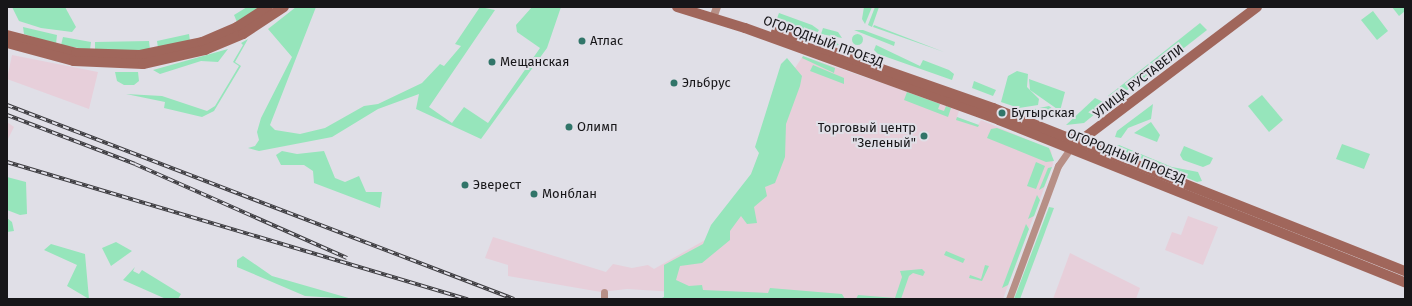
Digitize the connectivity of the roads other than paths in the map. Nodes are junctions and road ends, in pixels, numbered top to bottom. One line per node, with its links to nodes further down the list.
1 (268, 7): 7 (main road)
2 (284, 7): 8 (main road)
3 (677, 7): 6 (main road, ОГОРОДНЫЙ ПРОЕЗД)
4 (698, 7): 6 (main road, ОГОРОДНЫЙ ПРОЕЗД)
5 (1257, 7): 9 (main road, УЛИЦА РУСТАВЕЛИ)
6 (715, 13): 9 (main road, ОГОРОДНЫЙ ПРОЕЗД); 10 (main road, ОГОРОДНЫЙ ПРОЕЗД)
7 (7, 35)
8 (7, 43)
9 (1080, 142): 10 (main road, УЛИЦА РУСТАВЕЛИ); 11 (main road, ОГОРОДНЫЙ ПРОЕЗД)
10 (1070, 149): 12 (main road, ОГОРОДНЫЙ ПРОЕЗД); 13 (street, УЛИЦА РУСТАВЕЛИ)
11 (1405, 271)
12 (1405, 282)
13 (1009, 299)

